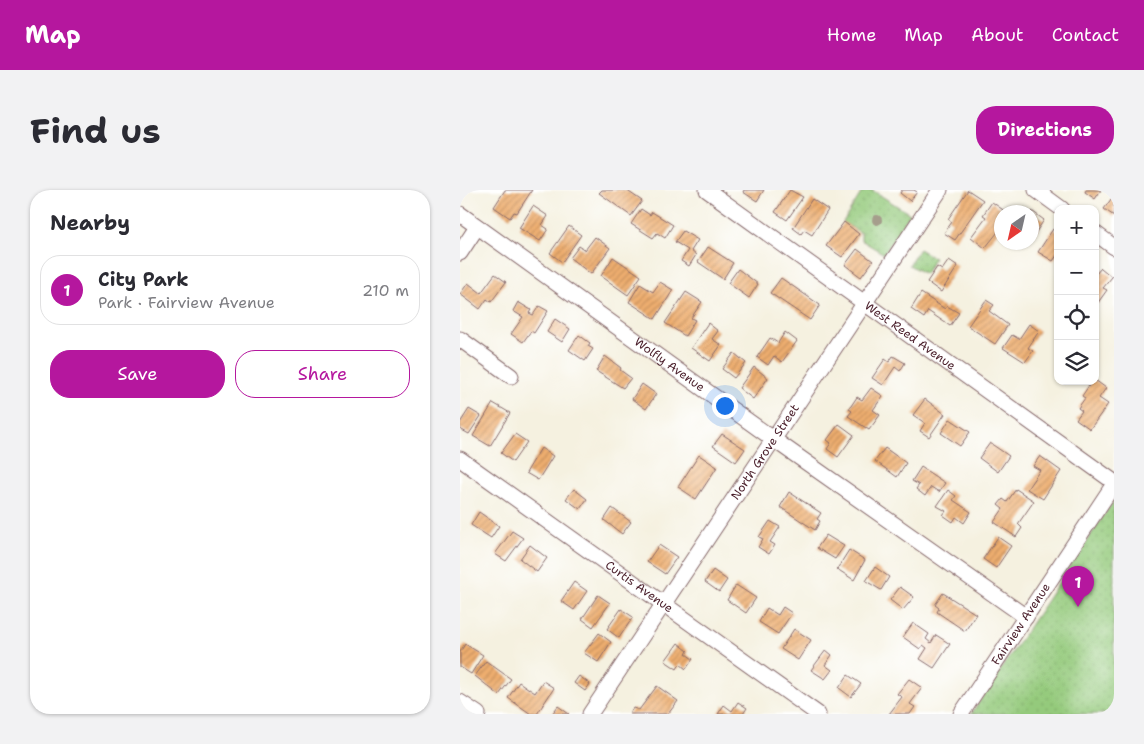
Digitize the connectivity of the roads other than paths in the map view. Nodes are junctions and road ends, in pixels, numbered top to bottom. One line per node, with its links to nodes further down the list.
1 (707, 190): 10 (street, West Reed Avenue)
2 (940, 190): 10 (street, North Grove Street)
3 (1036, 190): 4 (street)
4 (1057, 205)
5 (460, 214): 6 (street, Wolfly Avenue)
6 (478, 227): 9 (street); 13 (street, Wolfly Avenue)
7 (1099, 236): 8 (street)
8 (1114, 247)
9 (460, 253)
10 (865, 302): 13 (street, North Grove Street); 15 (street, West Reed Avenue)
11 (460, 339): 12 (street)
12 (511, 376)
13 (773, 439): 16 (street, North Grove Street); 17 (street, Wolfly Avenue)
14 (460, 459): 16 (street, Curtis Avenue)
15 (1114, 483): 17 (street, Fairview Avenue)
16 (663, 604): 20 (street, North Grove Street); 21 (street, Curtis Avenue)
17 (1026, 618): 22 (street, Fairview Avenue)
18 (460, 702): 19 (street)
19 (478, 714)
20 (590, 714)
21 (818, 714)
22 (961, 714)

